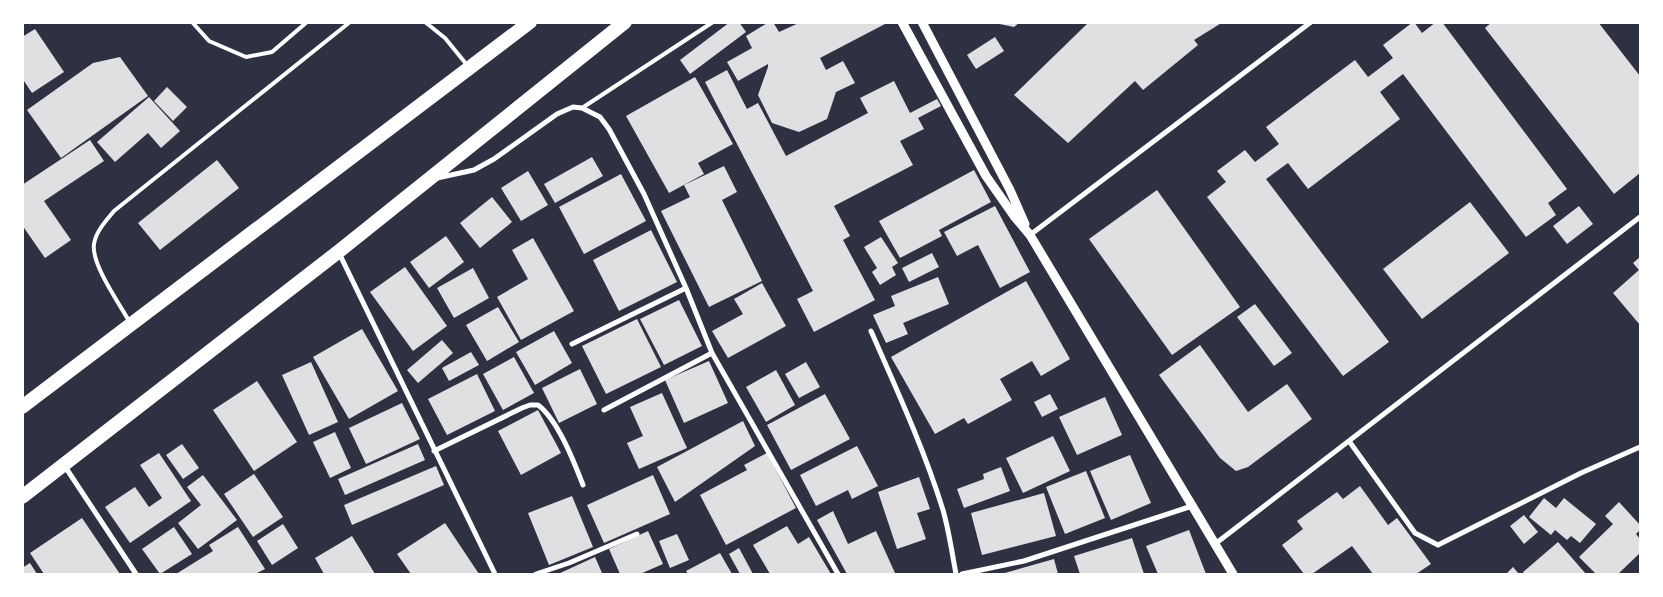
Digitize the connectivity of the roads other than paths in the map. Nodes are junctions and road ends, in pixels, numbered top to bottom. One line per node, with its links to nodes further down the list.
1 (192, 22): 12 (lane)
2 (296, 22): 12 (lane)
3 (307, 22): 12 (lane)
4 (350, 22): 20 (lane)
5 (425, 22): 13 (lane)
6 (530, 22): 13 (highway)
7 (625, 22): 15 (highway)
8 (713, 22): 14 (lane)
9 (902, 22): 17 (street)
10 (922, 22): 17 (street)
11 (1311, 22): 17 (street)
12 (301, 28)
13 (470, 68): 20 (highway)
14 (582, 108): 15 (street); 19 (street)
15 (427, 180): 18 (highway)
16 (1640, 217): 26 (street)
17 (1029, 233): 32 (street)
18 (338, 252): 28 (street); 29 (highway)
19 (686, 288): 22 (street); 23 (street)
20 (131, 325): 24 (highway)
21 (872, 331): 39 (street)
22 (572, 344)
23 (712, 353): 25 (street); 38 (street)
24 (22, 407)
25 (604, 410)
26 (1349, 441): 27 (street); 34 (street)
27 (1640, 446)
28 (434, 451): 30 (street); 36 (street)
29 (64, 464): 31 (highway); 35 (street)
30 (583, 485)
31 (22, 497)
32 (1192, 506): 34 (street); 40 (street)
33 (637, 534): 37 (street)
34 (1215, 544): 41 (street)
35 (136, 574)
36 (495, 574)
37 (536, 574)
38 (838, 574)
39 (956, 574)
40 (962, 574)
41 (1233, 574)

